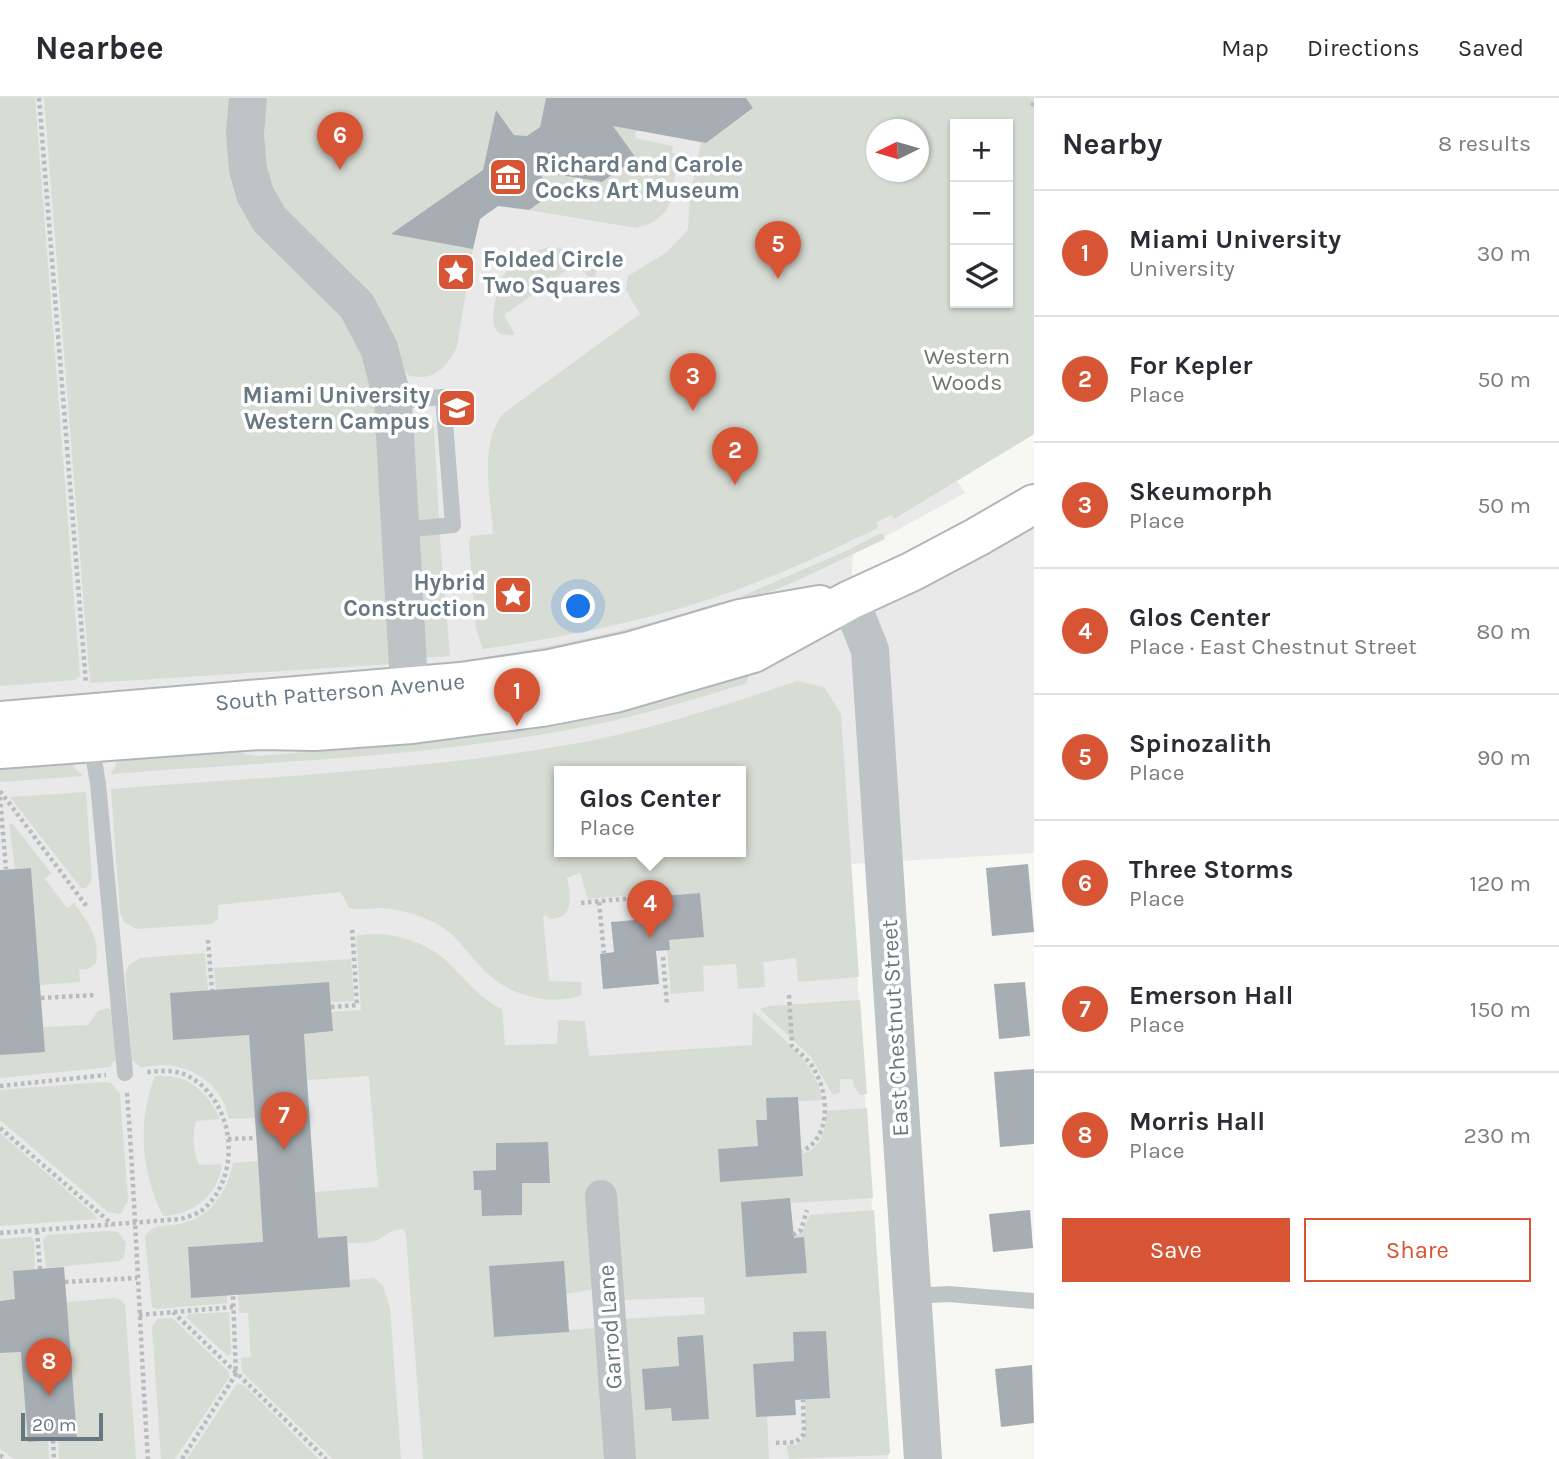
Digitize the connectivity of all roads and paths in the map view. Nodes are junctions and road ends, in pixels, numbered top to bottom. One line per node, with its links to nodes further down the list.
1 (39, 98): 7 (path)
2 (248, 98): 3 (street)
3 (393, 401): 5 (street); 5 (lane)
4 (1034, 504): 6 (highway, South Patterson Avenue)
5 (401, 530): 8 (street)
6 (850, 600): 8 (highway, South Patterson Avenue); 44 (street, East Chestnut Street)
7 (86, 688)
8 (411, 706): 9 (highway, South Patterson Avenue); 10 (highway, South Patterson Avenue)
9 (0, 721)
10 (91, 742): 11 (highway, South Patterson Avenue); 19 (lane)
11 (0, 749)
12 (0, 791): 19 (path)
13 (0, 797): 14 (path)
14 (6, 869)
15 (634, 898): 16 (path)
16 (600, 902): 17 (path); 21 (path)
17 (581, 903)
18 (352, 927): 28 (path)
19 (112, 940): 24 (lane)
20 (208, 940): 23 (path)
21 (604, 953)
22 (663, 957): 27 (path)
23 (212, 990)
24 (118, 994): 26 (path); 29 (lane)
25 (789, 995): 32 (path)
26 (41, 998)
27 (667, 1005)
28 (331, 1007)
29 (125, 1073): 35 (path)
30 (0, 1128): 36 (path)
31 (256, 1138): 35 (path)
32 (802, 1151)
33 (601, 1196): 59 (street, Garrod Lane)
34 (807, 1210): 39 (path)
35 (136, 1224): 36 (path); 41 (path)
36 (114, 1226): 37 (path)
37 (37, 1231): 38 (path); 40 (path)
38 (0, 1233)
39 (793, 1235)
40 (40, 1269)
41 (137, 1278): 42 (path); 48 (path)
42 (65, 1282)
43 (233, 1295): 46 (path)
44 (911, 1296): 45 (lane); 60 (street, East Chestnut Street)
45 (1034, 1301)
46 (233, 1307): 47 (path); 49 (path)
47 (173, 1312): 48 (path); 49 (path)
48 (139, 1315): 56 (path)
49 (236, 1374): 57 (path); 58 (path)
50 (803, 1400): 52 (path)
51 (52, 1440): 55 (path)
52 (776, 1443)
53 (0, 1455): 54 (path)
54 (5, 1459)
55 (54, 1459)
56 (148, 1459)
57 (182, 1459)
58 (326, 1459)
59 (620, 1459)
60 (923, 1459)

